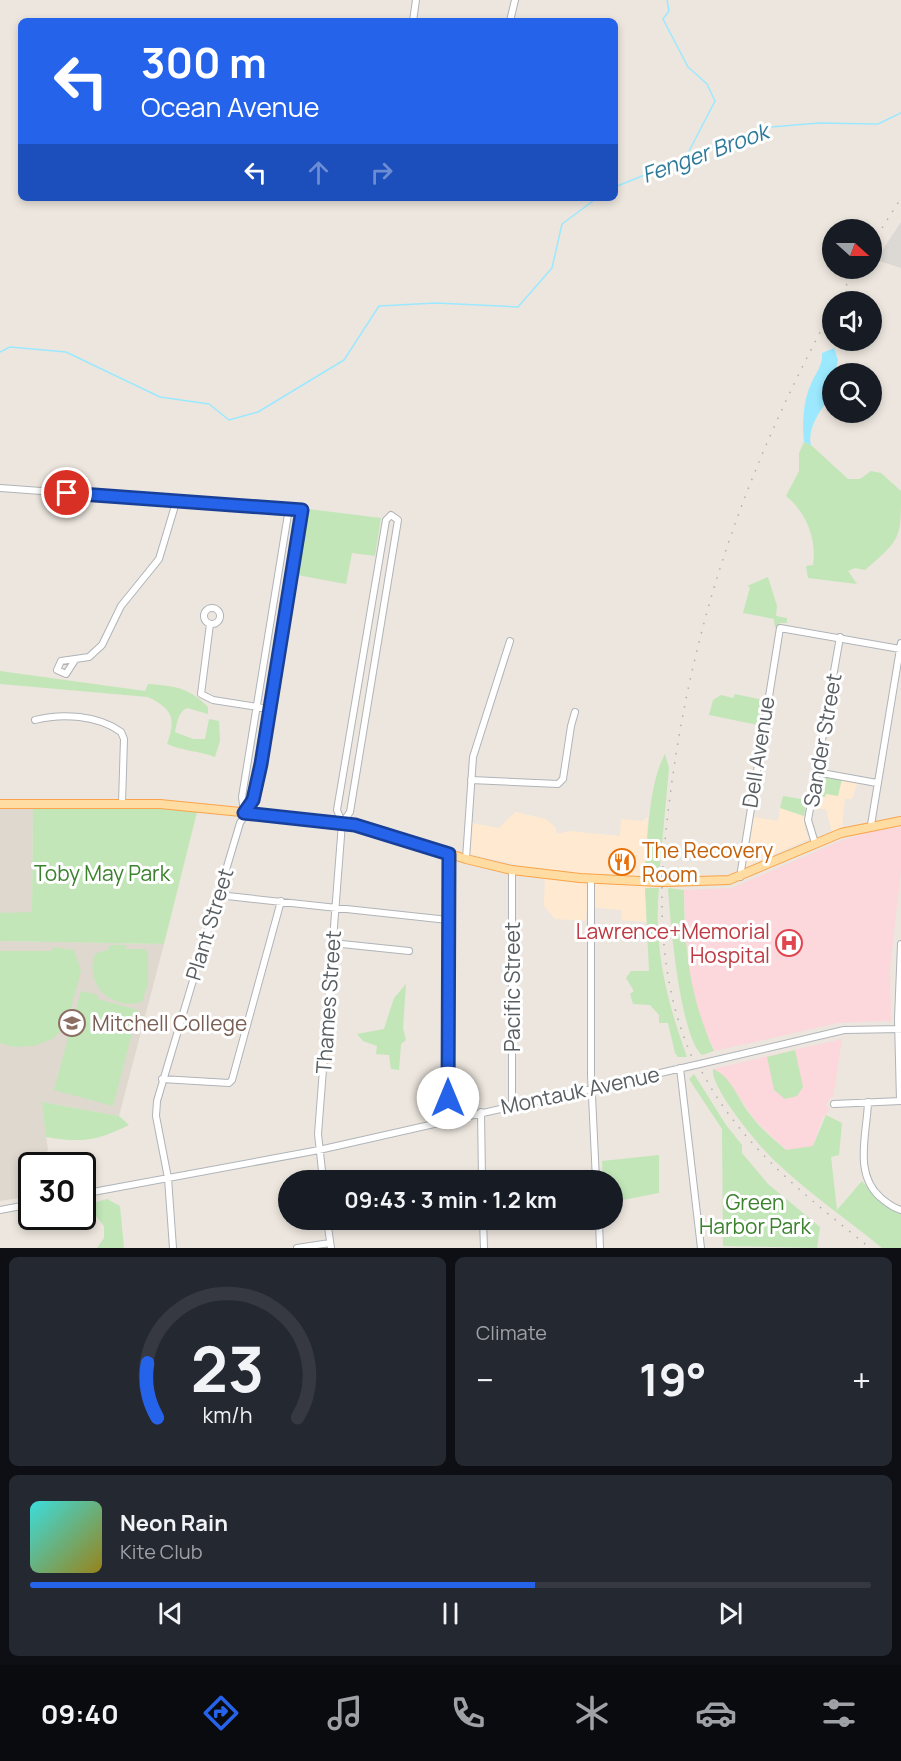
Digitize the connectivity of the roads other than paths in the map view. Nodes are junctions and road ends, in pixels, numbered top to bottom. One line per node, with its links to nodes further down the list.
1 (416, 0): 3 (street)
2 (515, 0): 4 (street)
3 (413, 18)
4 (511, 18)
5 (0, 488): 6 (street)
6 (177, 499): 7 (street); 14 (street)
7 (289, 508): 15 (street); 16 (street)
8 (368, 620): 9 (street); 9 (street, Thames Street); 19 (street, Thames Street)
9 (381, 622): 20 (street, Thames Street)
10 (210, 624): 15 (street)
11 (840, 637): 13 (street); 21 (street, Sander Street); 34 (street, Dell Avenue)
12 (510, 641): 22 (street)
13 (900, 646): 23 (street)
14 (75, 660)
15 (256, 707): 16 (street); 26 (street)
16 (270, 710): 26 (street)
17 (575, 712): 22 (street)
18 (35, 720): 24 (street)
19 (349, 737): 20 (street); 28 (street, Thames Street)
20 (362, 739): 28 (street, Thames Street)
21 (816, 772): 23 (street); 30 (street, Sander Street)
22 (471, 780): 32 (street)
23 (877, 783): 29 (street)
24 (122, 803): 25 (main road); 26 (main road)
25 (0, 804)
26 (244, 813): 28 (main road); 36 (street, Plant Street)
27 (901, 820): 29 (main road)
28 (342, 823): 31 (main road); 38 (street, Thames Street)
29 (871, 825): 30 (main road)
30 (816, 843): 34 (main road)
31 (449, 854): 32 (main road); 39 (street)
32 (466, 859): 33 (main road)
33 (512, 870): 35 (main road); 51 (street, Pacific Street)
34 (740, 877): 35 (main road)
35 (591, 879): 47 (street)
36 (218, 895): 37 (street); 46 (street, Plant Street)
37 (281, 901): 38 (street); 46 (street)
38 (336, 907): 39 (street); 40 (street, Thames Street)
39 (448, 920): 53 (street)
40 (332, 943): 42 (street); 54 (street, Thames Street)
41 (901, 944): 43 (street)
42 (409, 951)
43 (900, 975): 44 (street)
44 (900, 1029): 45 (street, Montauk Avenue, bridge); 48 (street)
45 (680, 1068): 47 (street, Montauk Avenue); 71 (street)
46 (162, 1079): 58 (street, Plant Street)
47 (591, 1088): 51 (street, Montauk Avenue); 57 (street)
48 (901, 1101): 49 (street)
49 (868, 1102): 50 (street); 62 (street)
50 (834, 1104)
51 (512, 1105): 52 (street, Montauk Avenue)
52 (481, 1112): 53 (street, Montauk Avenue); 56 (street)
53 (448, 1120): 54 (street, Montauk Avenue)
54 (319, 1150): 55 (street, Thames Street); 58 (street, Montauk Avenue)
55 (322, 1170)
56 (482, 1170)
57 (595, 1170)
58 (168, 1178): 59 (street, Montauk Avenue); 67 (street, Plant Street)
59 (96, 1191)
60 (18, 1207): 61 (street)
61 (0, 1210)
62 (901, 1210)
63 (328, 1230): 66 (street)
64 (483, 1230): 69 (street)
65 (599, 1230): 70 (street)
66 (330, 1245): 68 (street)
67 (173, 1248)
68 (297, 1248)
69 (484, 1248)
70 (600, 1248)
71 (701, 1248)

